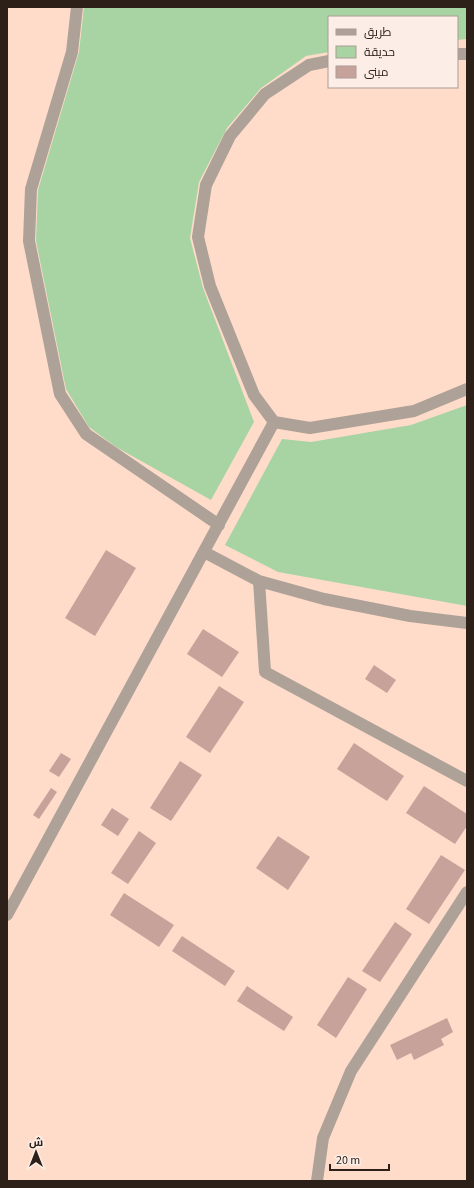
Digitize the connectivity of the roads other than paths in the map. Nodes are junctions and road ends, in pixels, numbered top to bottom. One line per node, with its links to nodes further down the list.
1 (77, 7): 5 (street)
2 (328, 61): 4 (street)
3 (467, 389): 4 (street)
4 (274, 422): 5 (street)
5 (219, 525): 6 (street)
6 (204, 552): 7 (street); 11 (street)
7 (259, 581): 8 (street); 9 (street)
8 (467, 624)
9 (467, 780)
10 (467, 892): 12 (street)
11 (7, 915)
12 (317, 1181)

